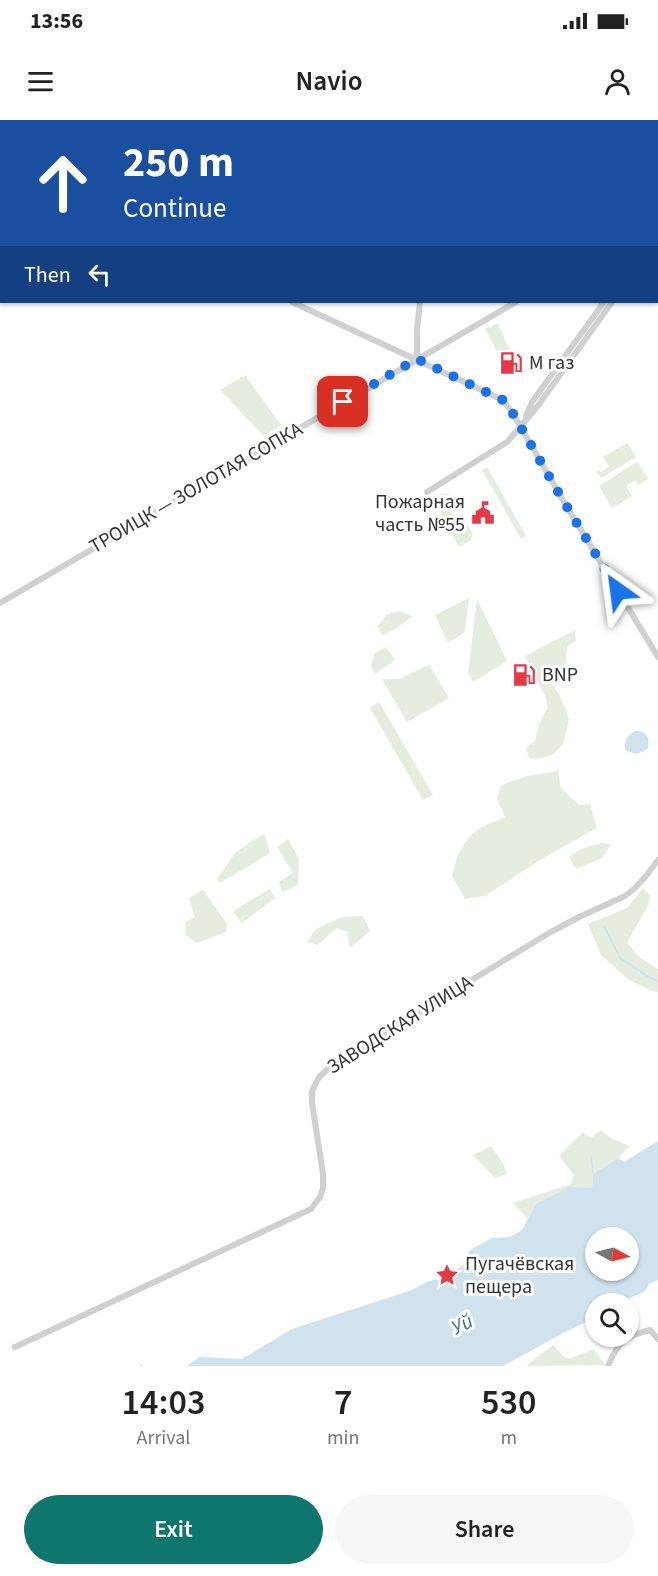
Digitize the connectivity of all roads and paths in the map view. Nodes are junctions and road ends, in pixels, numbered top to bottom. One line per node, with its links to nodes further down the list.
1 (294, 303): 6 (street)
2 (420, 303): 6 (street)
3 (514, 303): 6 (street, ТРОИЦК — ЗОЛОТАЯ СОПКА)
4 (603, 303): 7 (street)
5 (611, 303): 7 (street)
6 (417, 359): 7 (street); 9 (street, ТРОИЦК — ЗОЛОТАЯ СОПКА)
7 (520, 427): 8 (street); 10 (street)
8 (427, 492)
9 (0, 603)
10 (658, 657)
11 (658, 860): 13 (street, ЗАВОДСКАЯ УЛИЦА)
12 (658, 1339): 14 (street)
13 (15, 1347)
14 (608, 1366)

